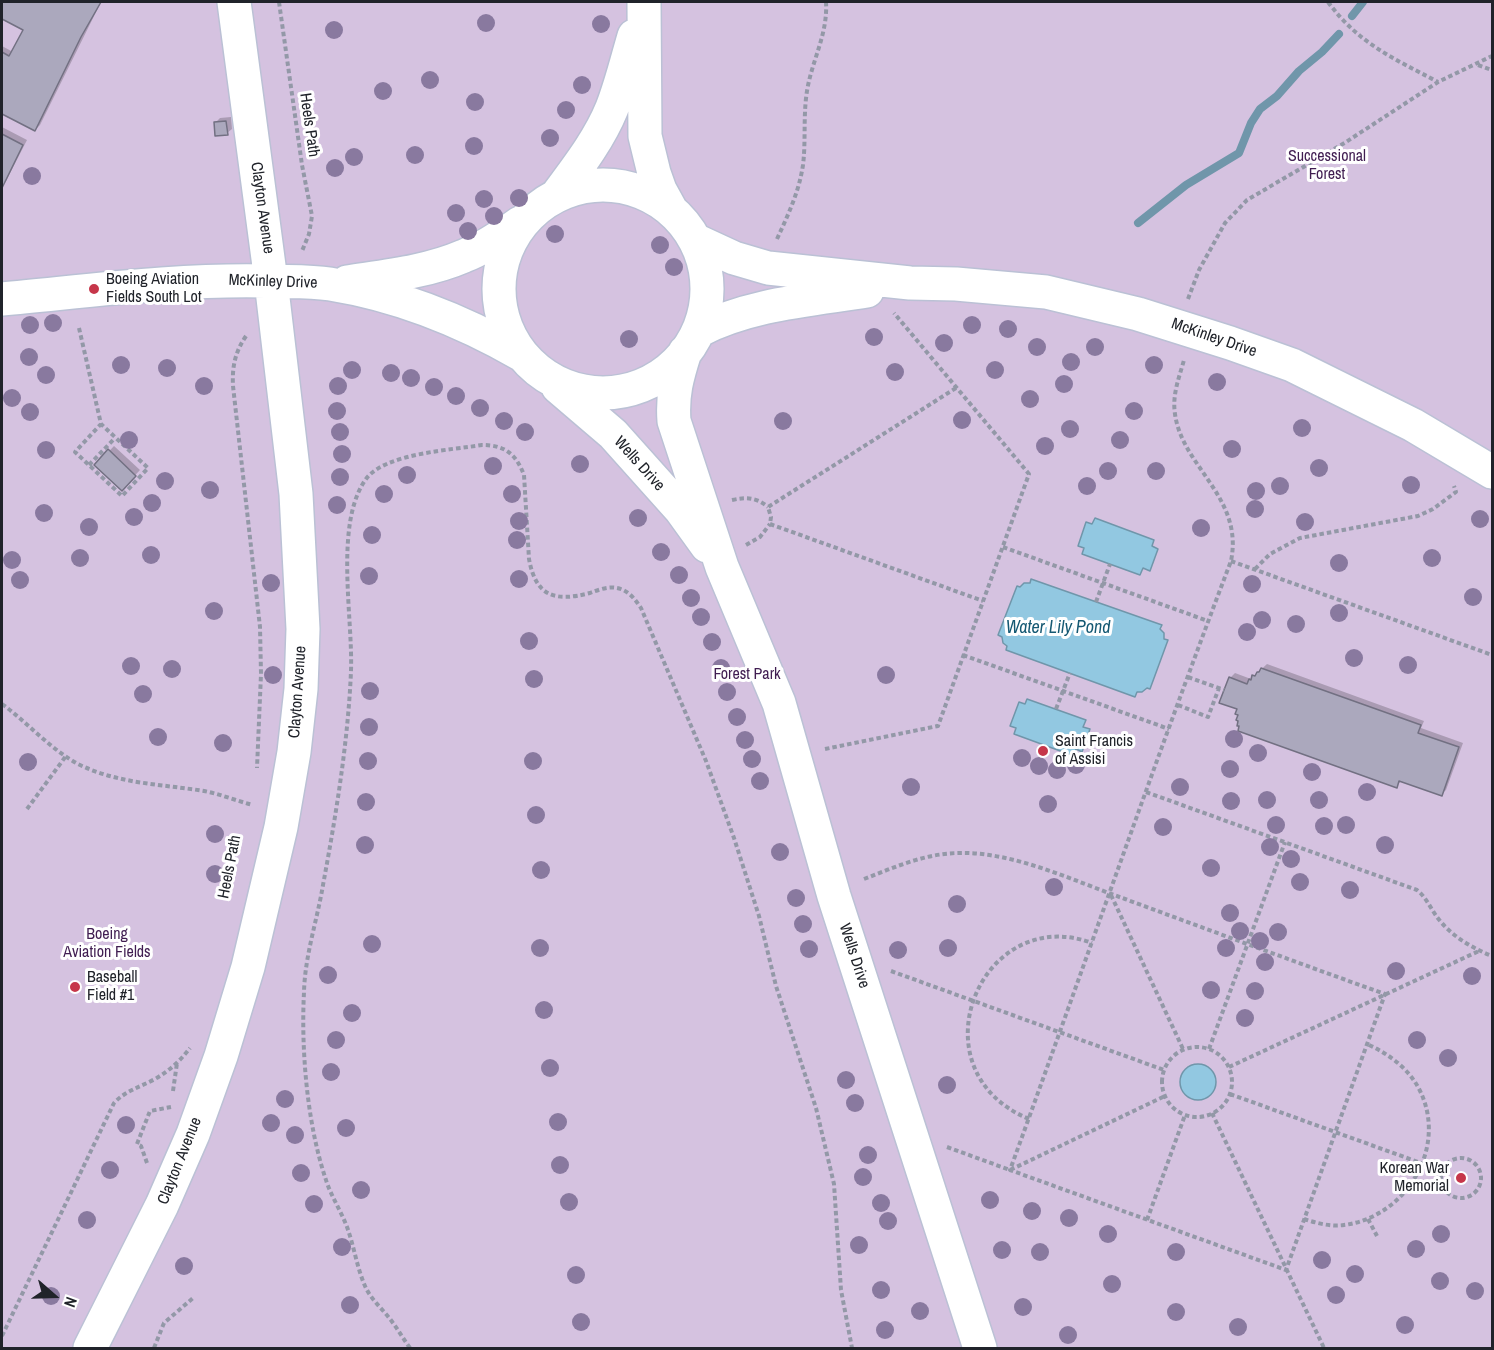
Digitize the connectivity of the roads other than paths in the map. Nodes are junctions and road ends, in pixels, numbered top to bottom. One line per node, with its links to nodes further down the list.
1 (234, 2): 7 (street, Clayton Avenue)
2 (644, 2): 3 (street); 4 (street)
3 (556, 195): 4 (street); 5 (street)
4 (671, 210): 6 (street)
5 (524, 221): 9 (street, McKinley Drive); 12 (street)
6 (695, 240): 8 (street, McKinley Drive); 11 (street)
7 (271, 281): 9 (street, McKinley Drive); 10 (street, McKinley Drive); 15 (street, Clayton Avenue)
8 (910, 283): 11 (street, McKinley Drive); 13 (street, McKinley Drive)
9 (330, 284): 12 (street, McKinley Drive)
10 (2, 299)
11 (692, 342): 12 (street); 14 (street, Wells Drive)
12 (532, 364): 14 (street, Wells Drive)
13 (1492, 472)
14 (734, 556): 16 (street, Wells Drive)
15 (90, 1348)
16 (980, 1348)

